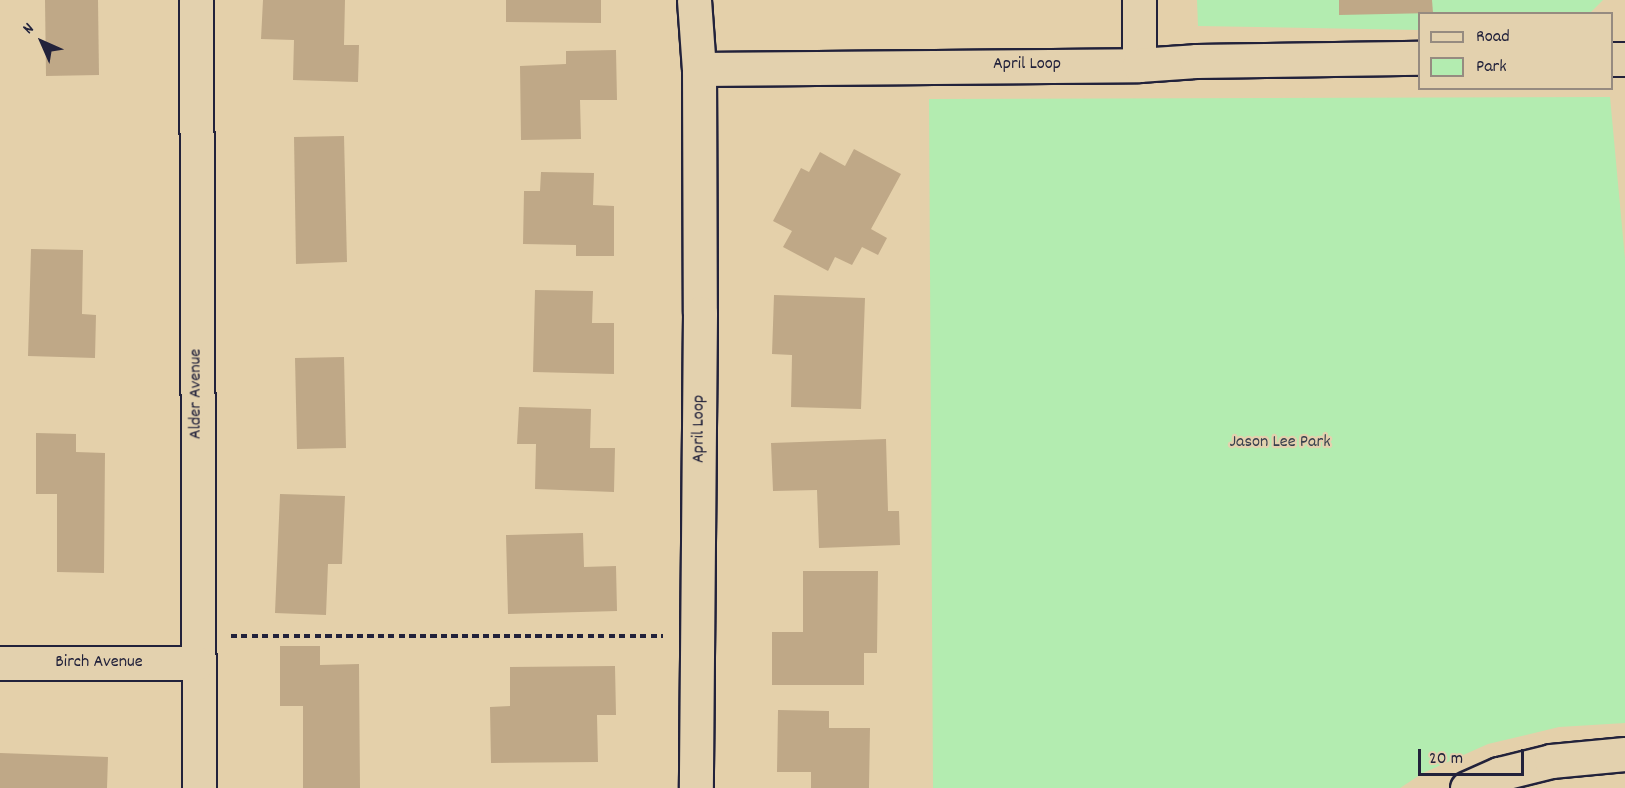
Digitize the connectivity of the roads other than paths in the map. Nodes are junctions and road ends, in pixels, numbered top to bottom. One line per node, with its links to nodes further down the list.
1 (196, 0): 8 (street, Alder Avenue)
2 (694, 0): 6 (street, April Loop)
3 (1138, 0): 5 (street)
4 (1418, 58): 5 (street, April Loop)
5 (1139, 65): 6 (street, April Loop)
6 (699, 69): 11 (street, April Loop)
7 (0, 663): 8 (street, Birch Avenue)
8 (197, 663): 10 (street, Alder Avenue)
9 (1625, 754): 12 (street)
10 (199, 788)
11 (696, 788)
12 (1467, 788)

